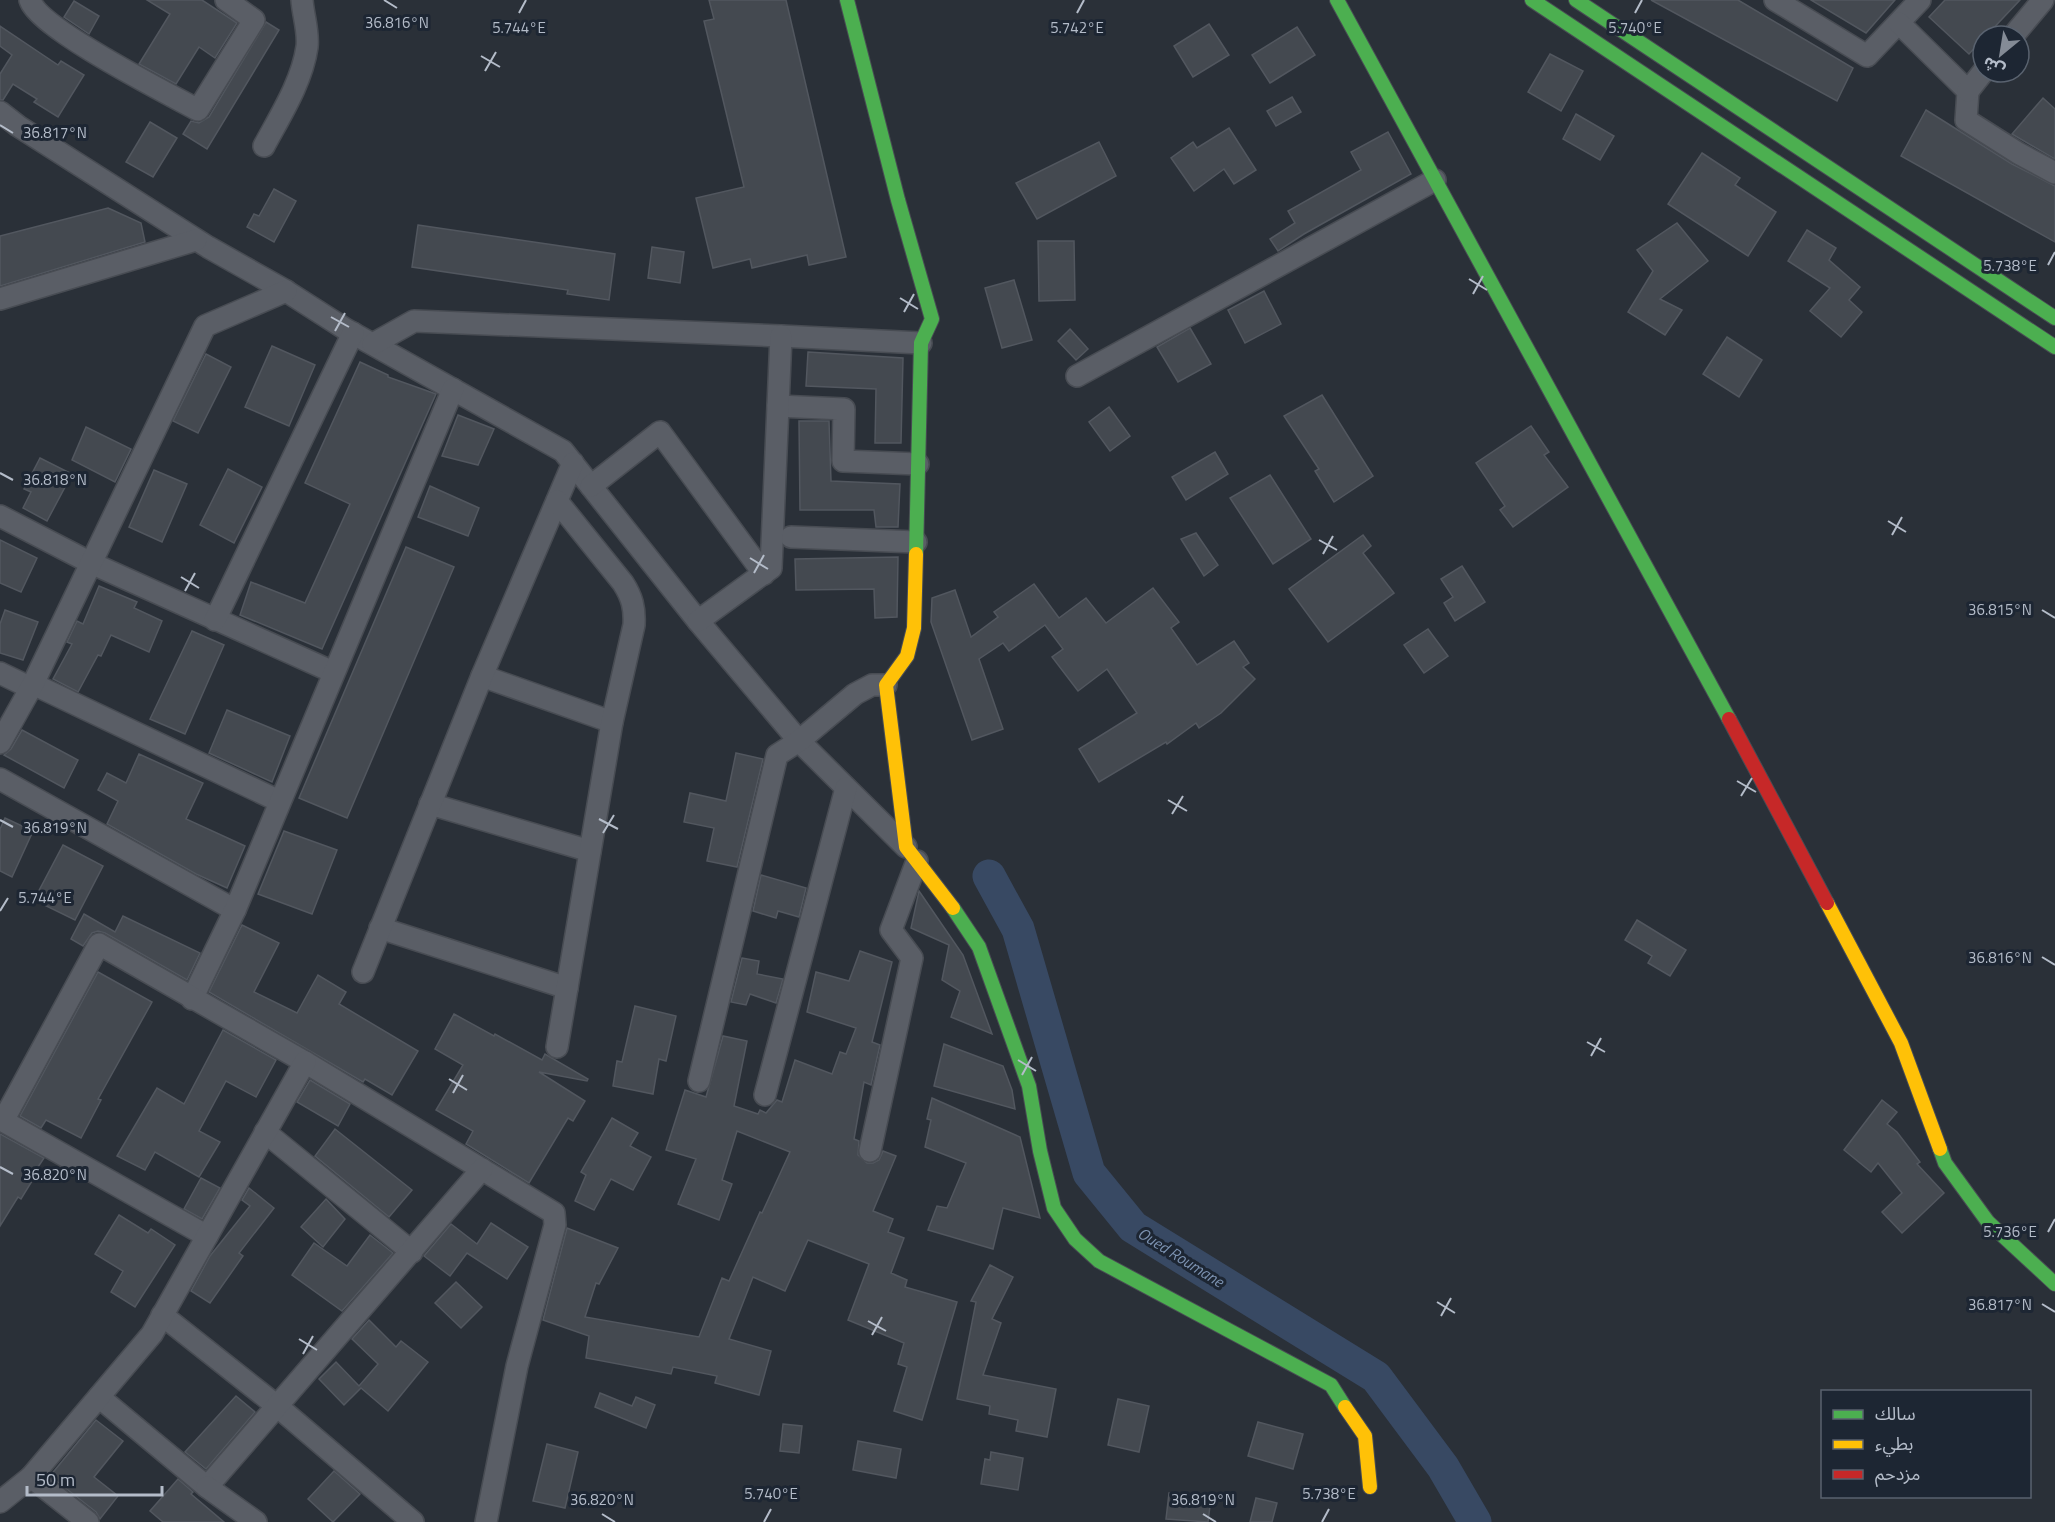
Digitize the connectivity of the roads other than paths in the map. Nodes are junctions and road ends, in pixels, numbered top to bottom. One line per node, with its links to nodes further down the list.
1 (30, 0): 2 (street)
2 (226, 0)
3 (302, 0): 17 (street)
4 (847, 0): 26 (street)
5 (1337, 0): 19 (street)
6 (1532, 0): 28 (street)
7 (1576, 0): 23 (street)
8 (1775, 0): 11 (street)
9 (1920, 0): 12 (street)
10 (2043, 0): 13 (street)
11 (1802, 7): 12 (street)
12 (1899, 22): 15 (street)
13 (2023, 24)
14 (1974, 84): 15 (street)
15 (1968, 91): 18 (street)
16 (0, 112): 20 (street)
17 (264, 146)
18 (2055, 172)
19 (1435, 180): 29 (street); 71 (street)
20 (196, 240): 21 (street); 22 (street)
21 (286, 291): 24 (street); 39 (street)
22 (0, 299)
23 (2055, 318)
24 (353, 333): 27 (street); 41 (street)
25 (781, 336): 26 (street); 27 (street); 31 (street)
26 (921, 343): 33 (street)
27 (373, 344): 30 (street)
28 (2055, 347)
29 (1077, 376)
30 (453, 389): 32 (street); 43 (street)
31 (778, 406): 33 (street); 40 (street)
32 (573, 464): 34 (street); 35 (street)
33 (918, 464): 38 (street)
34 (591, 486): 40 (street); 42 (street)
35 (557, 501): 45 (street); 48 (street)
36 (0, 516): 39 (street)
37 (791, 537): 38 (street)
38 (916, 542): 46 (street)
39 (91, 562): 41 (street); 47 (street)
40 (764, 574): 42 (street)
41 (215, 620): 43 (street)
42 (698, 621): 49 (street)
43 (333, 672): 53 (street)
44 (0, 673): 47 (street)
45 (482, 676): 48 (street); 54 (street)
46 (886, 685): 49 (street); 56 (street)
47 (32, 686): 50 (street); 53 (street)
48 (612, 722): 55 (street)
49 (799, 741): 52 (street); 64 (street)
50 (0, 743)
51 (0, 779): 57 (street)
52 (846, 788): 56 (street); 65 (street)
53 (279, 801): 57 (street)
54 (430, 804): 55 (street); 58 (street)
55 (590, 851): 60 (street)
56 (911, 854): 67 (street); 77 (street)
57 (235, 910): 61 (street)
58 (381, 928): 59 (street); 60 (street)
59 (363, 972)
60 (567, 988): 62 (street)
61 (192, 999): 63 (street); 69 (street)
62 (557, 1047)
63 (305, 1062): 66 (street); 68 (street)
64 (699, 1081)
65 (765, 1095)
66 (265, 1132): 69 (street); 70 (street)
67 (870, 1151)
68 (482, 1169): 70 (street); 82 (street)
69 (207, 1236): 72 (street)
70 (412, 1252): 74 (street)
71 (2055, 1284)
72 (162, 1316): 73 (street); 74 (street)
73 (99, 1397): 75 (street); 76 (street)
74 (277, 1406): 76 (street); 81 (street)
75 (31, 1477): 78 (street); 79 (street)
76 (207, 1487): 80 (street)
77 (1370, 1487)
78 (0, 1502)
79 (88, 1522)
80 (256, 1522)
81 (413, 1522)
82 (486, 1522)

